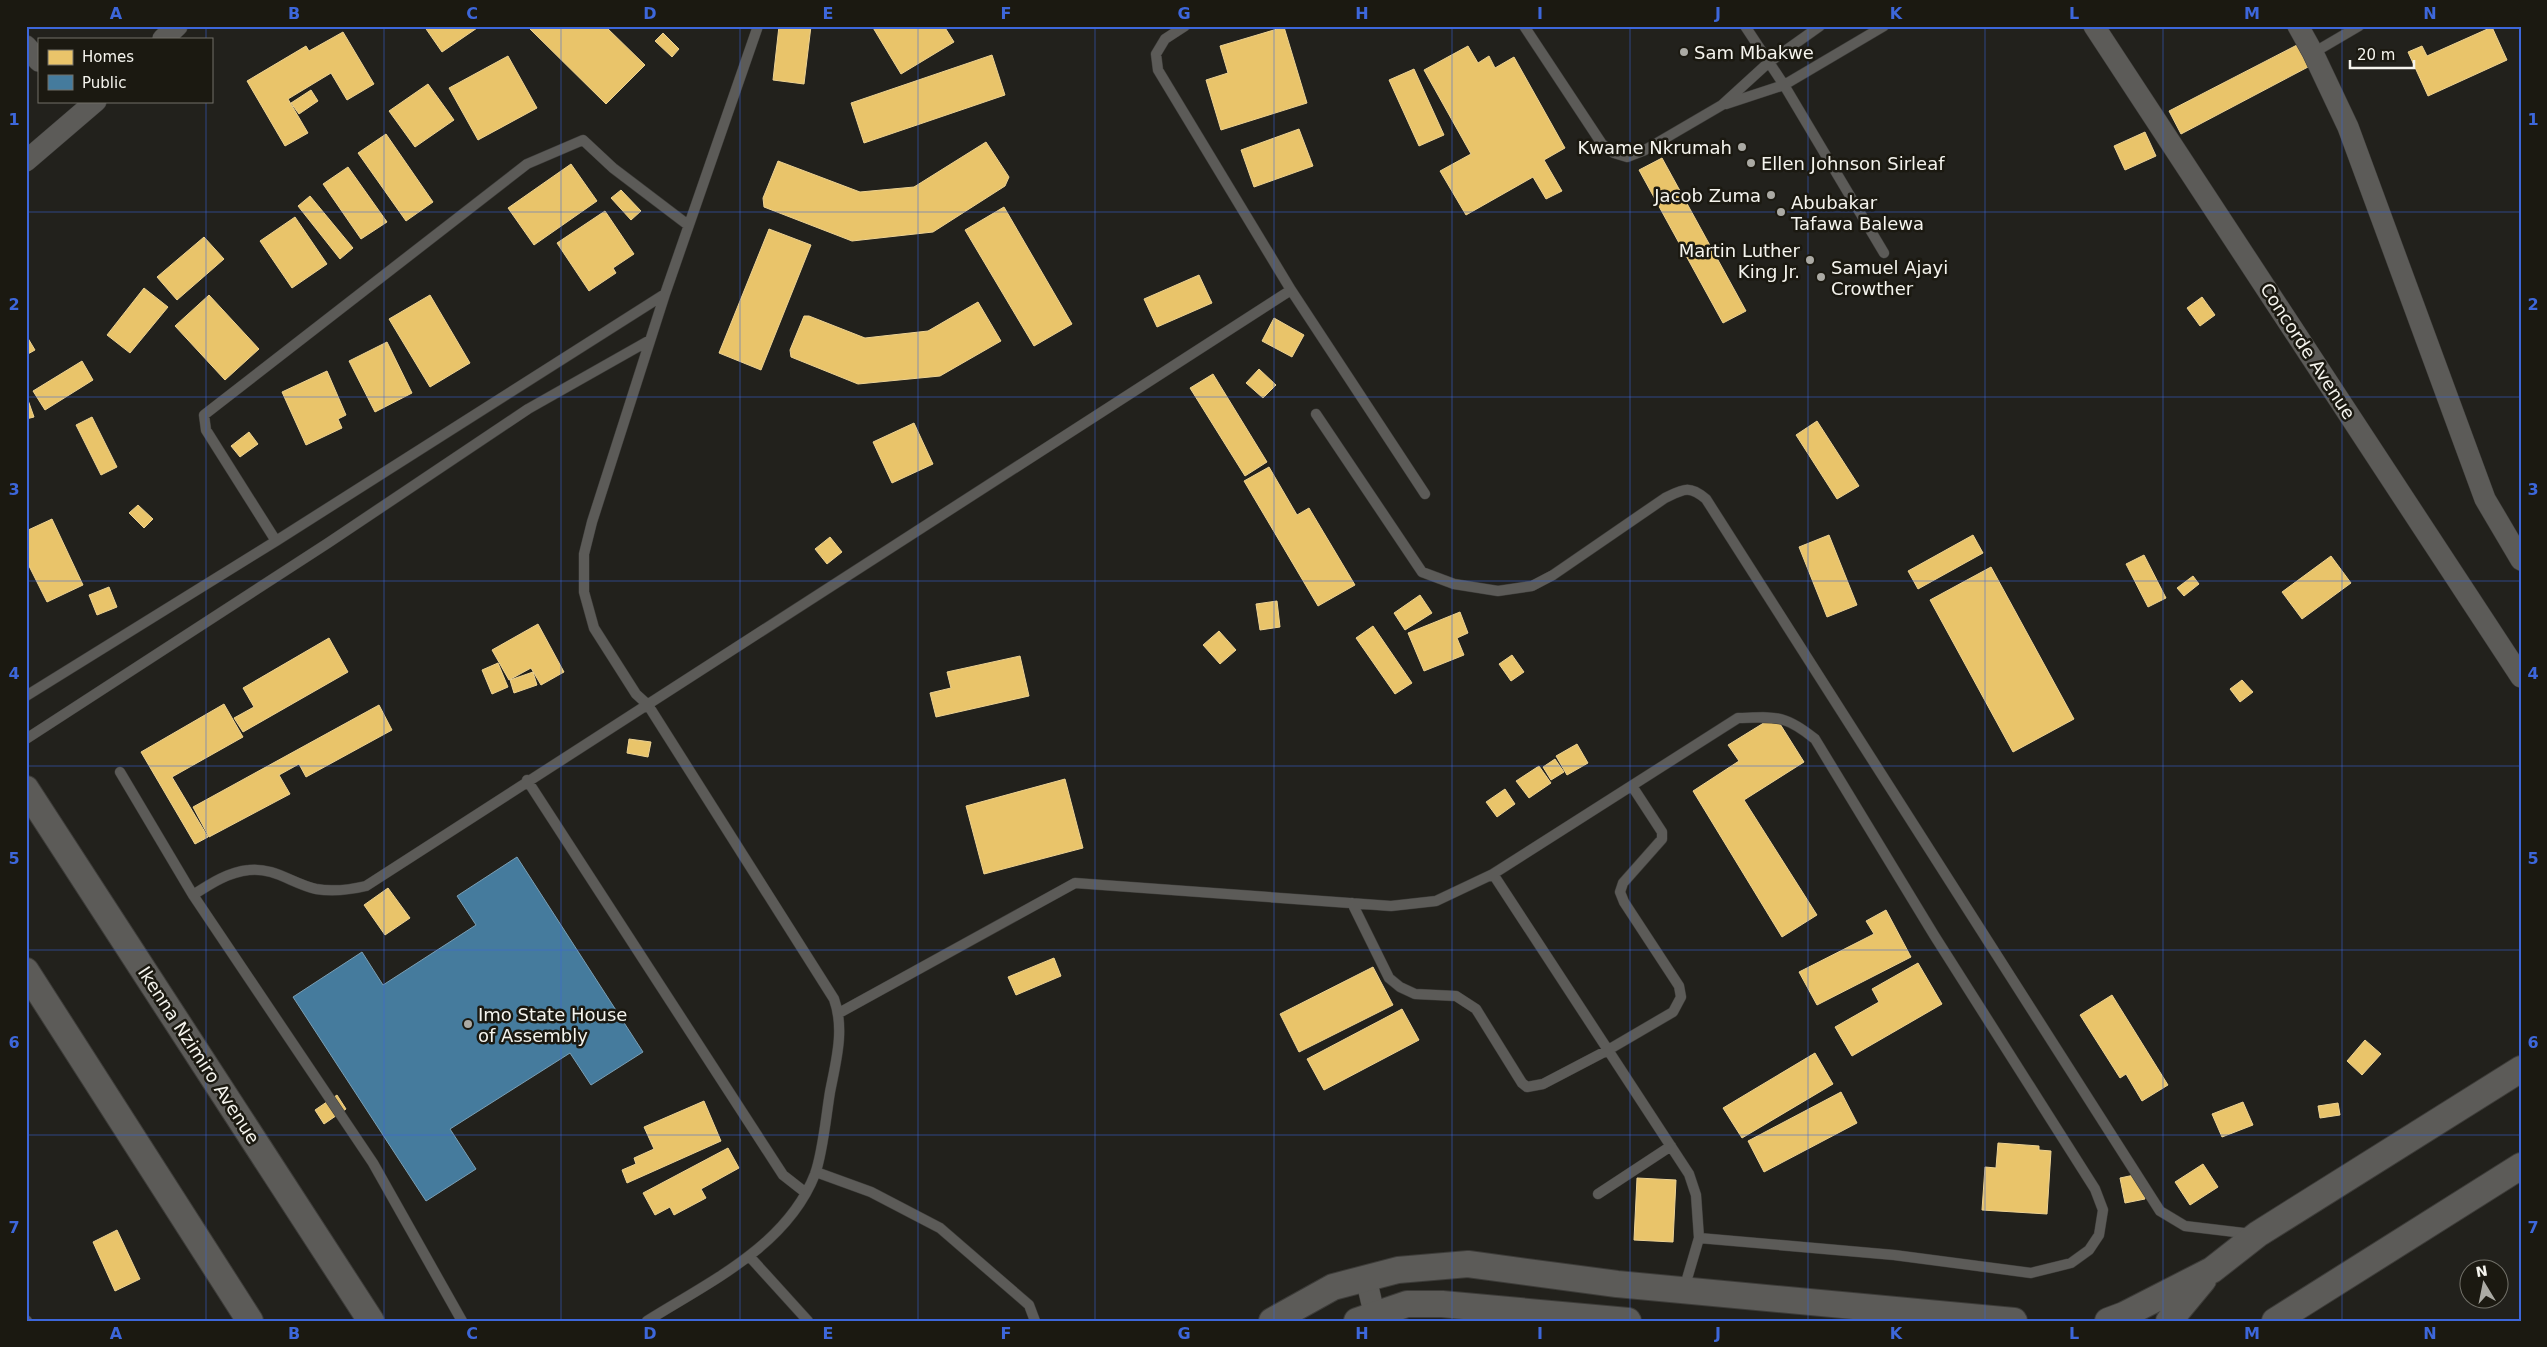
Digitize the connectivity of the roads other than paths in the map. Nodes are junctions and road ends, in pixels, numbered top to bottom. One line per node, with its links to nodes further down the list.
1 (177, 26): 11 (street)
2 (758, 26): 20 (lane)
3 (1185, 26): 22 (lane)
4 (1524, 26): 17 (lane)
5 (1745, 26): 15 (lane)
6 (1820, 26): 15 (lane)
7 (1884, 26): 16 (lane)
8 (2094, 26): 29 (street, Concorde Avenue)
9 (2298, 26): 13 (street)
10 (2359, 26): 13 (lane)
11 (165, 38)
12 (26, 46): 14 (street)
13 (2313, 53): 28 (street)
14 (38, 61)
15 (1768, 63): 16 (lane); 17 (lane)
16 (1784, 85): 17 (lane); 21 (lane)
17 (1722, 105)
18 (83, 106): 19 (street)
19 (26, 161)
20 (688, 225): 23 (lane); 27 (lane)
21 (1884, 253)
22 (1291, 290): 26 (lane); 31 (lane)
23 (665, 294): 24 (lane); 27 (lane)
24 (650, 340): 31 (lane); 32 (lane)
25 (1316, 414): 49 (lane)
26 (1425, 494)
27 (276, 541): 30 (lane)
28 (2521, 560)
29 (2521, 677)
30 (26, 696)
31 (648, 705): 34 (lane); 41 (lane)
32 (26, 739)
33 (120, 772): 38 (lane)
34 (528, 780): 38 (lane); 47 (lane)
35 (1632, 786): 37 (lane); 42 (lane); 50 (lane)
36 (26, 789): 57 (street, Ikenna Nzimiro Avenue)
37 (1493, 874): 39 (lane); 42 (lane)
38 (193, 895): 58 (lane)
39 (1352, 903): 41 (lane); 42 (lane)
40 (26, 971): 56 (street)
41 (839, 1013): 46 (lane)
42 (1608, 1050): 44 (lane)
43 (2521, 1069): 49 (street)
44 (1671, 1146): 48 (lane); 50 (lane)
45 (2521, 1166): 67 (street)
46 (816, 1172): 47 (lane); 61 (lane)
47 (806, 1193): 51 (lane)
48 (1598, 1194)
49 (2258, 1234): 52 (street)
50 (1699, 1238): 54 (lane)
51 (749, 1256): 59 (lane); 60 (lane)
52 (2212, 1270): 65 (street); 66 (street)
53 (1366, 1278): 54 (street); 55 (street); 62 (street)
54 (1683, 1290): 64 (street)
55 (1365, 1317): 63 (street)
56 (250, 1321)
57 (371, 1321)
58 (462, 1321)
59 (647, 1321)
60 (808, 1321)
61 (1035, 1321)
62 (1272, 1321)
63 (1628, 1321)
64 (2014, 1321)
65 (2108, 1321)
66 (2170, 1321)
67 (2275, 1321)

